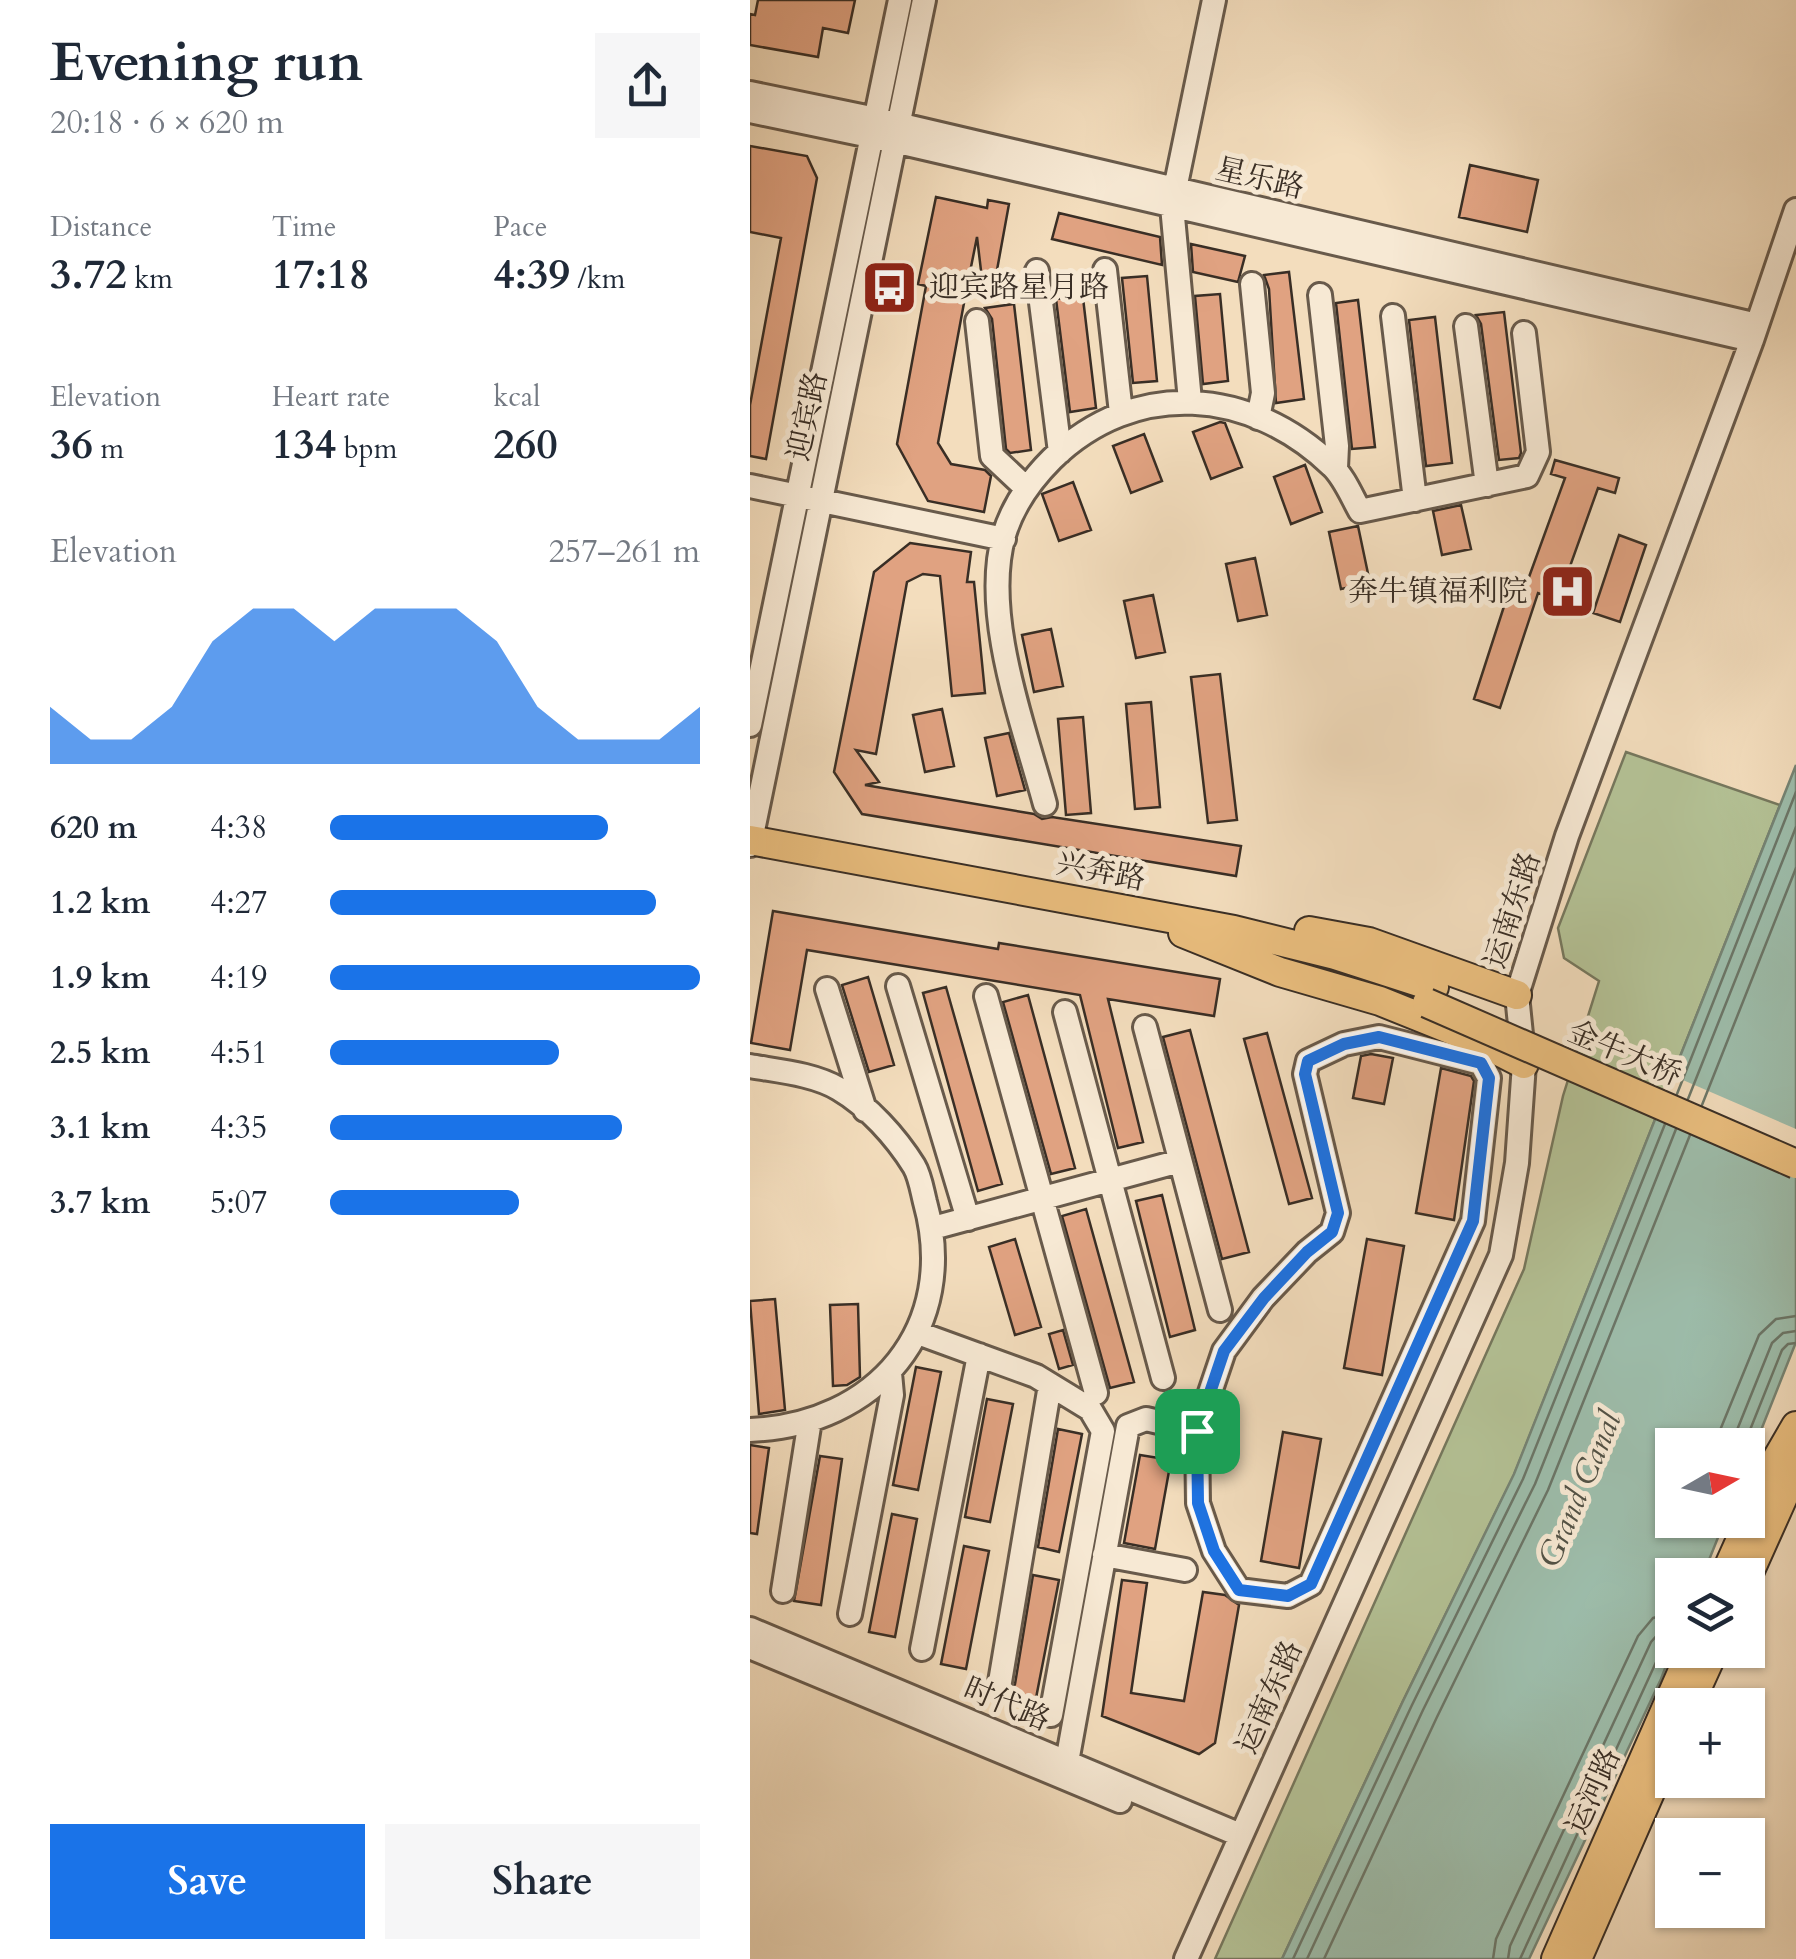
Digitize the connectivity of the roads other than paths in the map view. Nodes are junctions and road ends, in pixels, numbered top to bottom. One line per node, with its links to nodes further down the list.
1 (900, 0): 6 (street, 迎宾路)
2 (924, 0): 6 (street, 迎宾路)
3 (1214, 0): 7 (street)
4 (750, 93): 6 (street, 星乐路)
5 (750, 111): 6 (street, 星乐路)
6 (885, 130): 7 (street, 星乐路); 26 (street, 迎宾路)
7 (1173, 197): 16 (street, 星乐路); 18 (street)
8 (1796, 210): 16 (street, 运南东路)
9 (1105, 270): 19 (street)
10 (1037, 271): 21 (street)
11 (1252, 284): 20 (street)
12 (1320, 295): 22 (street)
13 (1392, 316): 27 (street)
14 (977, 321): 25 (street)
15 (1466, 326): 23 (street)
16 (1754, 332): 37 (street, 运南东路)
17 (1524, 333): 23 (street)
18 (1190, 402): 19 (street); 20 (street)
19 (1122, 413): 21 (street)
20 (1258, 418): 22 (street)
21 (1060, 452): 25 (street)
22 (1336, 468): 27 (street)
23 (1487, 485): 27 (street)
24 (750, 486): 26 (street)
25 (1026, 488): 28 (street)
26 (809, 499): 28 (street); 29 (street, 迎宾路); 31 (street, 迎宾路)
27 (1415, 500)
28 (1004, 539): 30 (street)
29 (750, 725)
30 (1045, 804)
31 (750, 841): 33 (main road, 兴奔路)
32 (750, 857): 33 (main road)
33 (1183, 927): 36 (main road, 兴奔路); 37 (main road); 41 (main road)
34 (898, 986): 49 (street)
35 (827, 989): 43 (street)
36 (1431, 995): 44 (main road, 金牛大桥); 46 (main road, 金牛大桥, bridge)
37 (1517, 995): 41 (street, 运南东路)
38 (986, 996): 48 (street)
39 (1065, 1012): 47 (street)
40 (1145, 1027): 45 (street)
41 (1524, 1064): 77 (street, 运南东路)
42 (750, 1066): 43 (street)
43 (865, 1111): 50 (street)
44 (1796, 1147)
45 (1180, 1161): 47 (street); 51 (street)
46 (1796, 1164)
47 (1110, 1180): 48 (street); 55 (street)
48 (1042, 1199): 49 (street); 57 (street)
49 (968, 1219): 50 (street)
50 (933, 1228): 52 (street)
51 (1220, 1310)
52 (918, 1333): 53 (street); 54 (street)
53 (979, 1355): 56 (street); 71 (street)
54 (890, 1373): 58 (street); 68 (street)
55 (1163, 1378)
56 (1050, 1385): 73 (street); 74 (street)
57 (1096, 1393)
58 (810, 1420): 60 (street); 67 (street)
59 (1796, 1426): 64 (main road)
60 (750, 1430)
61 (1197, 1431): 61 (street); 63 (street)
62 (1796, 1468): 65 (main road)
63 (1104, 1555): 66 (street); 75 (street)
64 (1733, 1558)
65 (1756, 1558)
66 (1186, 1570)
67 (783, 1591)
68 (850, 1614)
69 (750, 1628): 75 (street, 时代路)
70 (750, 1647): 77 (street, 时代路)
71 (922, 1649)
72 (1684, 1668): 79 (main road, 运河路)
73 (1000, 1682)
74 (1051, 1715)
75 (1067, 1762): 77 (street, 时代路)
76 (1655, 1781): 80 (main road, 运河路)
77 (1237, 1842): 78 (street, 运南东路)
78 (1186, 1959)
79 (1556, 1959)
80 (1577, 1959)

